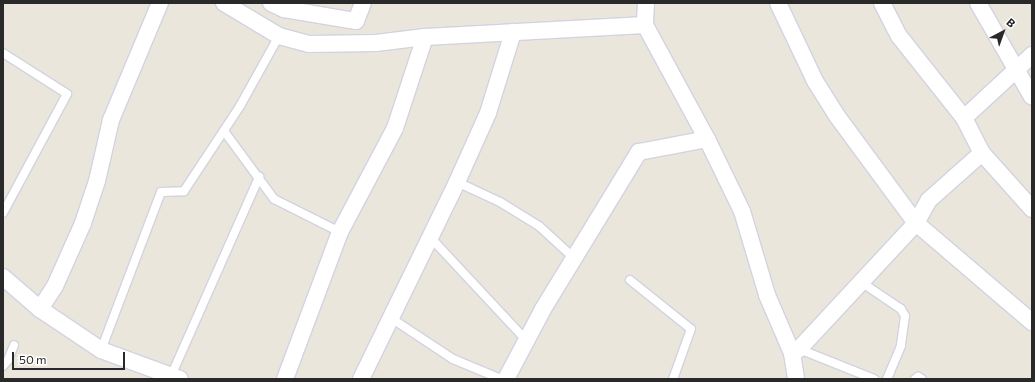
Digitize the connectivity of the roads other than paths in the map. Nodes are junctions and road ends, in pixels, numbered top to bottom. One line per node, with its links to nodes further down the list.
1 (160, 3): 32 (street)
2 (224, 3): 11 (street)
3 (271, 3): 4 (street)
4 (363, 3)
5 (646, 3): 9 (street)
6 (778, 3): 25 (street)
7 (882, 3): 17 (street)
8 (978, 3): 15 (street)
9 (645, 25): 10 (street); 19 (street)
10 (513, 32): 12 (street); 22 (street)
11 (279, 36): 12 (street); 18 (lane)
12 (425, 37): 26 (street)
13 (3, 53): 24 (lane)
14 (1032, 56): 15 (street)
15 (1016, 70): 16 (street); 17 (street)
16 (1032, 97)
17 (964, 118): 20 (street)
18 (224, 131): 21 (lane); 37 (lane)
19 (707, 139): 28 (street); 38 (street)
20 (982, 153): 23 (street); 25 (street)
21 (259, 178): 26 (lane); 40 (lane)
22 (457, 182): 27 (street); 28 (lane)
23 (1032, 209)
24 (3, 213)
25 (916, 224): 31 (street); 34 (street)
26 (340, 232): 41 (street)
27 (430, 237): 33 (street); 35 (lane)
28 (574, 258): 35 (street)
29 (3, 277): 32 (street)
30 (630, 280): 45 (lane)
31 (861, 282): 38 (street); 48 (lane)
32 (40, 309): 37 (street)
33 (391, 318): 42 (street); 43 (lane)
34 (1032, 322)
35 (526, 340): 44 (street)
36 (14, 345): 39 (lane)
37 (101, 350): 40 (street)
38 (796, 351): 46 (street); 47 (lane)
39 (3, 366)
40 (176, 378)
41 (285, 379)
42 (362, 379)
43 (501, 379)
44 (506, 379)
45 (673, 379)
46 (796, 379)
47 (874, 379)
48 (887, 379)
49 (915, 379): 50 (lane)
50 (922, 379)

